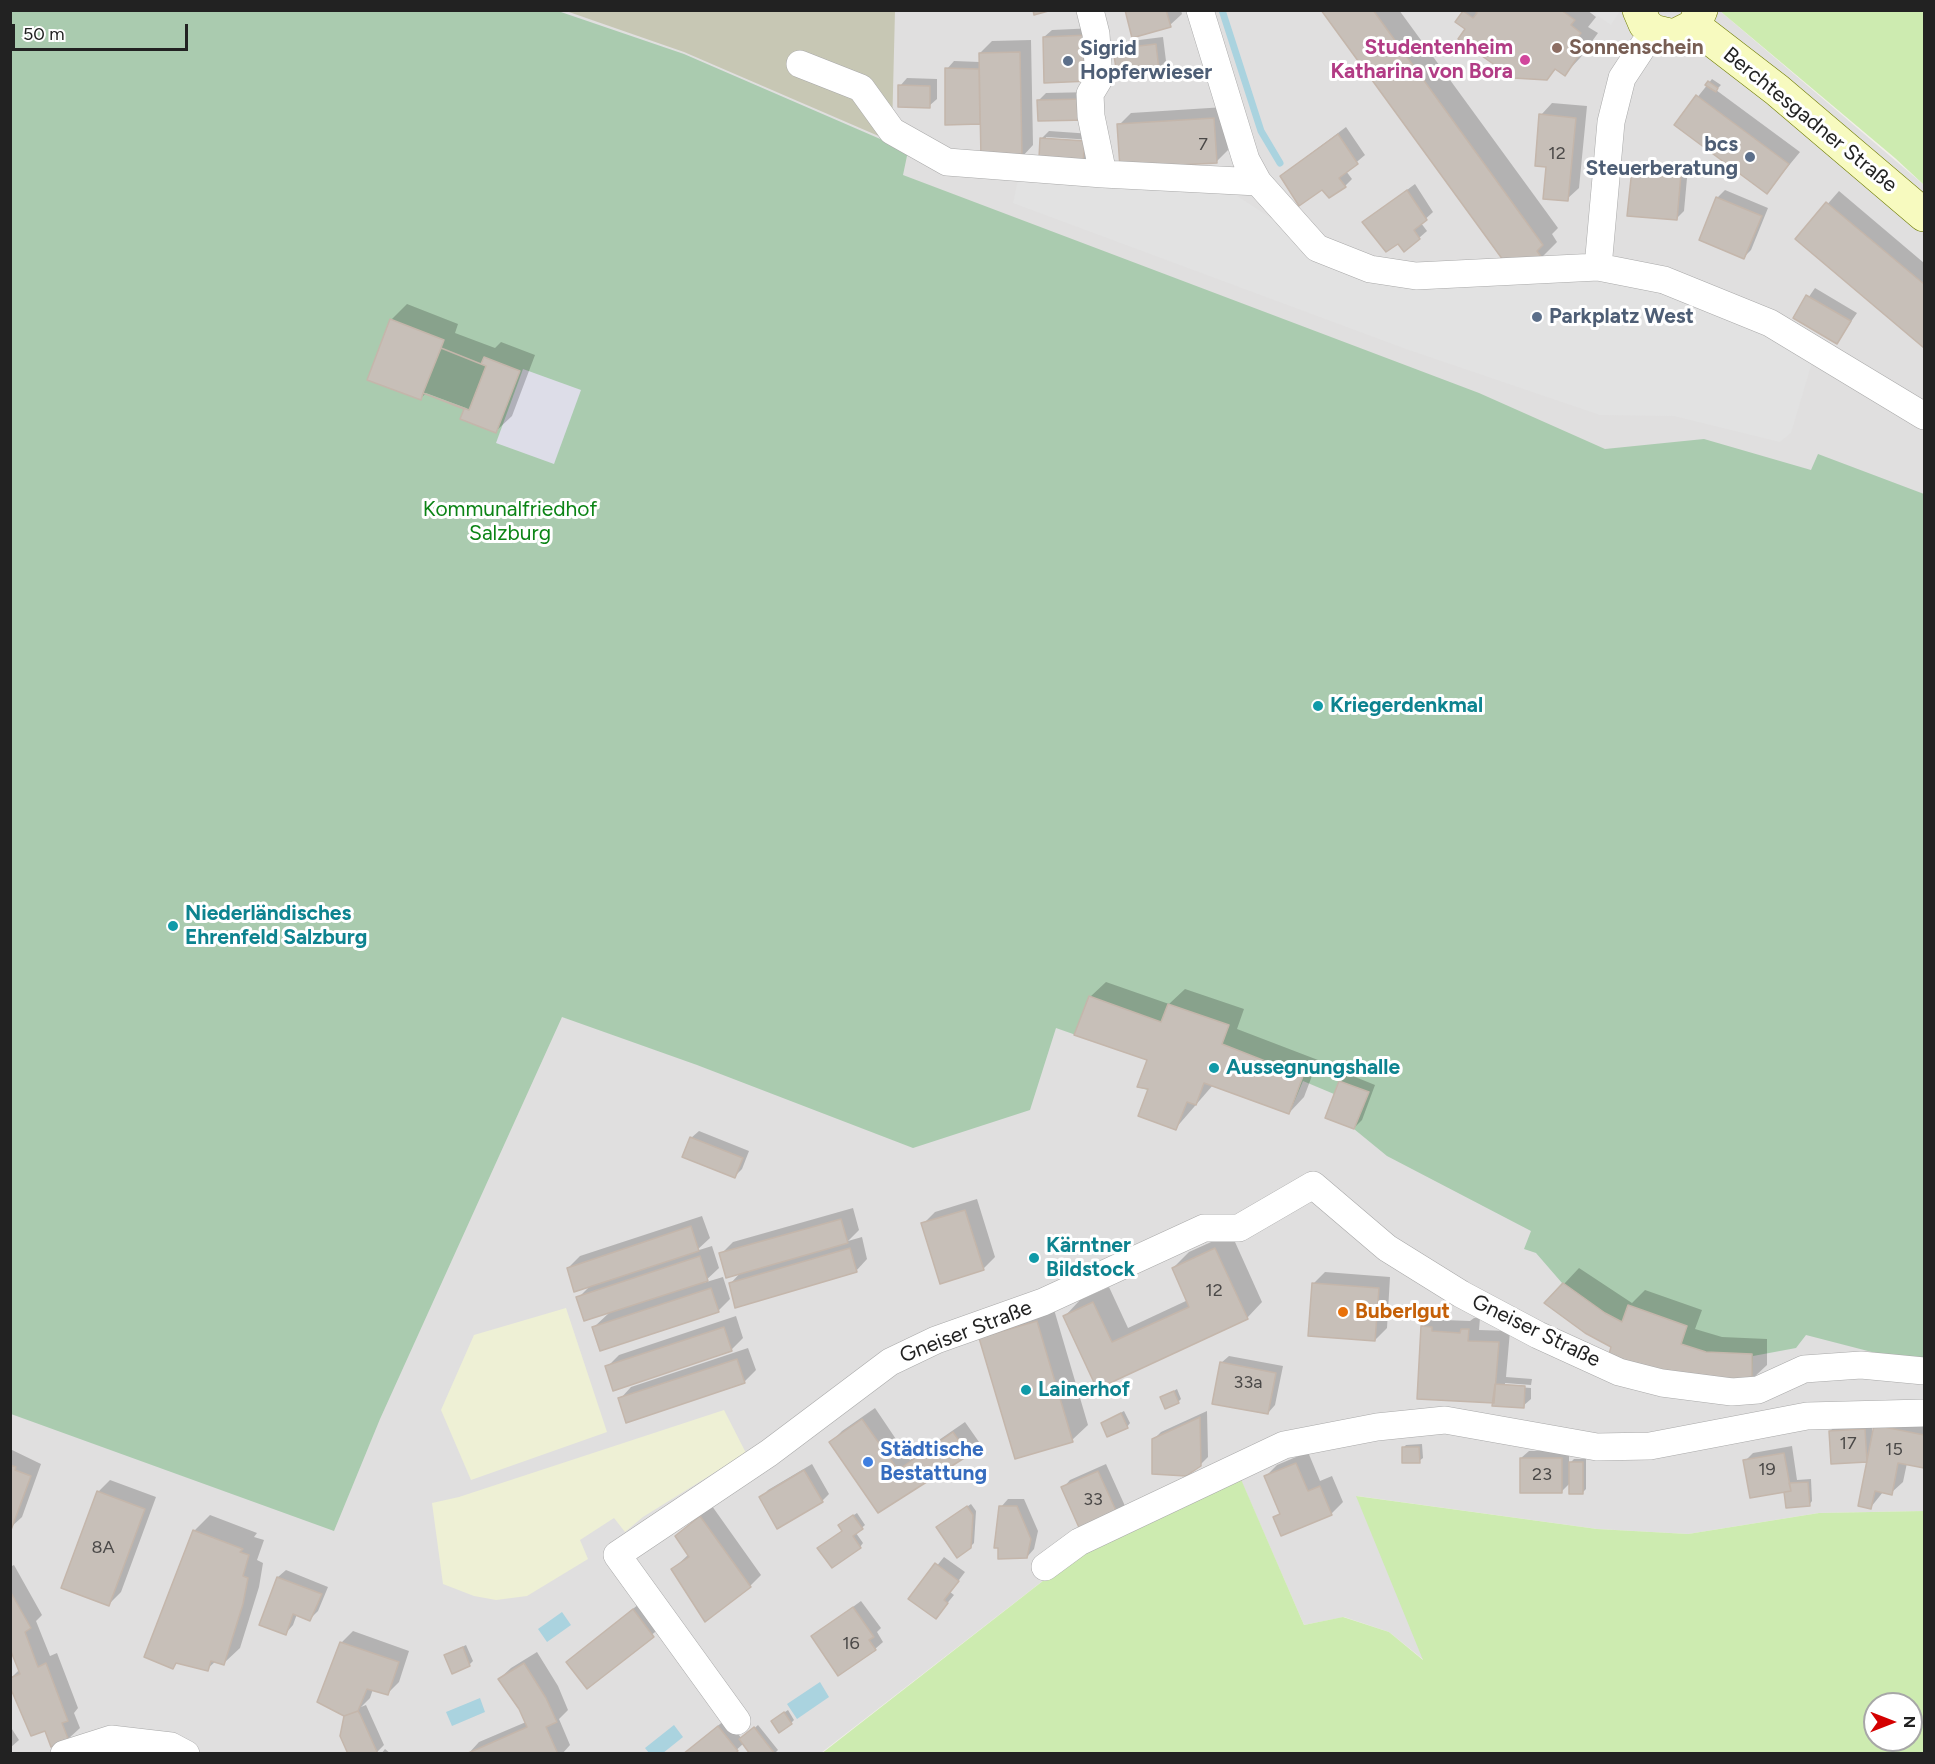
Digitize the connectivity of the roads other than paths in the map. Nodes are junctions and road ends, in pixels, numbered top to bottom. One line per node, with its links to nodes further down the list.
1 (1090, 10): 6 (street)
2 (1200, 10): 7 (street)
3 (1698, 18): 4 (main road, Berchtesgadner Straße); 8 (main road, Berchtesgadner Straße)
4 (1646, 21): 9 (street)
5 (800, 64): 6 (street)
6 (1103, 174): 7 (street)
7 (1258, 182): 9 (street)
8 (1924, 215)
9 (1598, 267): 10 (street)
10 (1924, 416)
11 (1924, 1371): 14 (street, Gneiser Straße)
12 (1924, 1413): 13 (street)
13 (1045, 1567)
14 (736, 1721)
15 (64, 1754): 16 (street)
16 (186, 1754)

